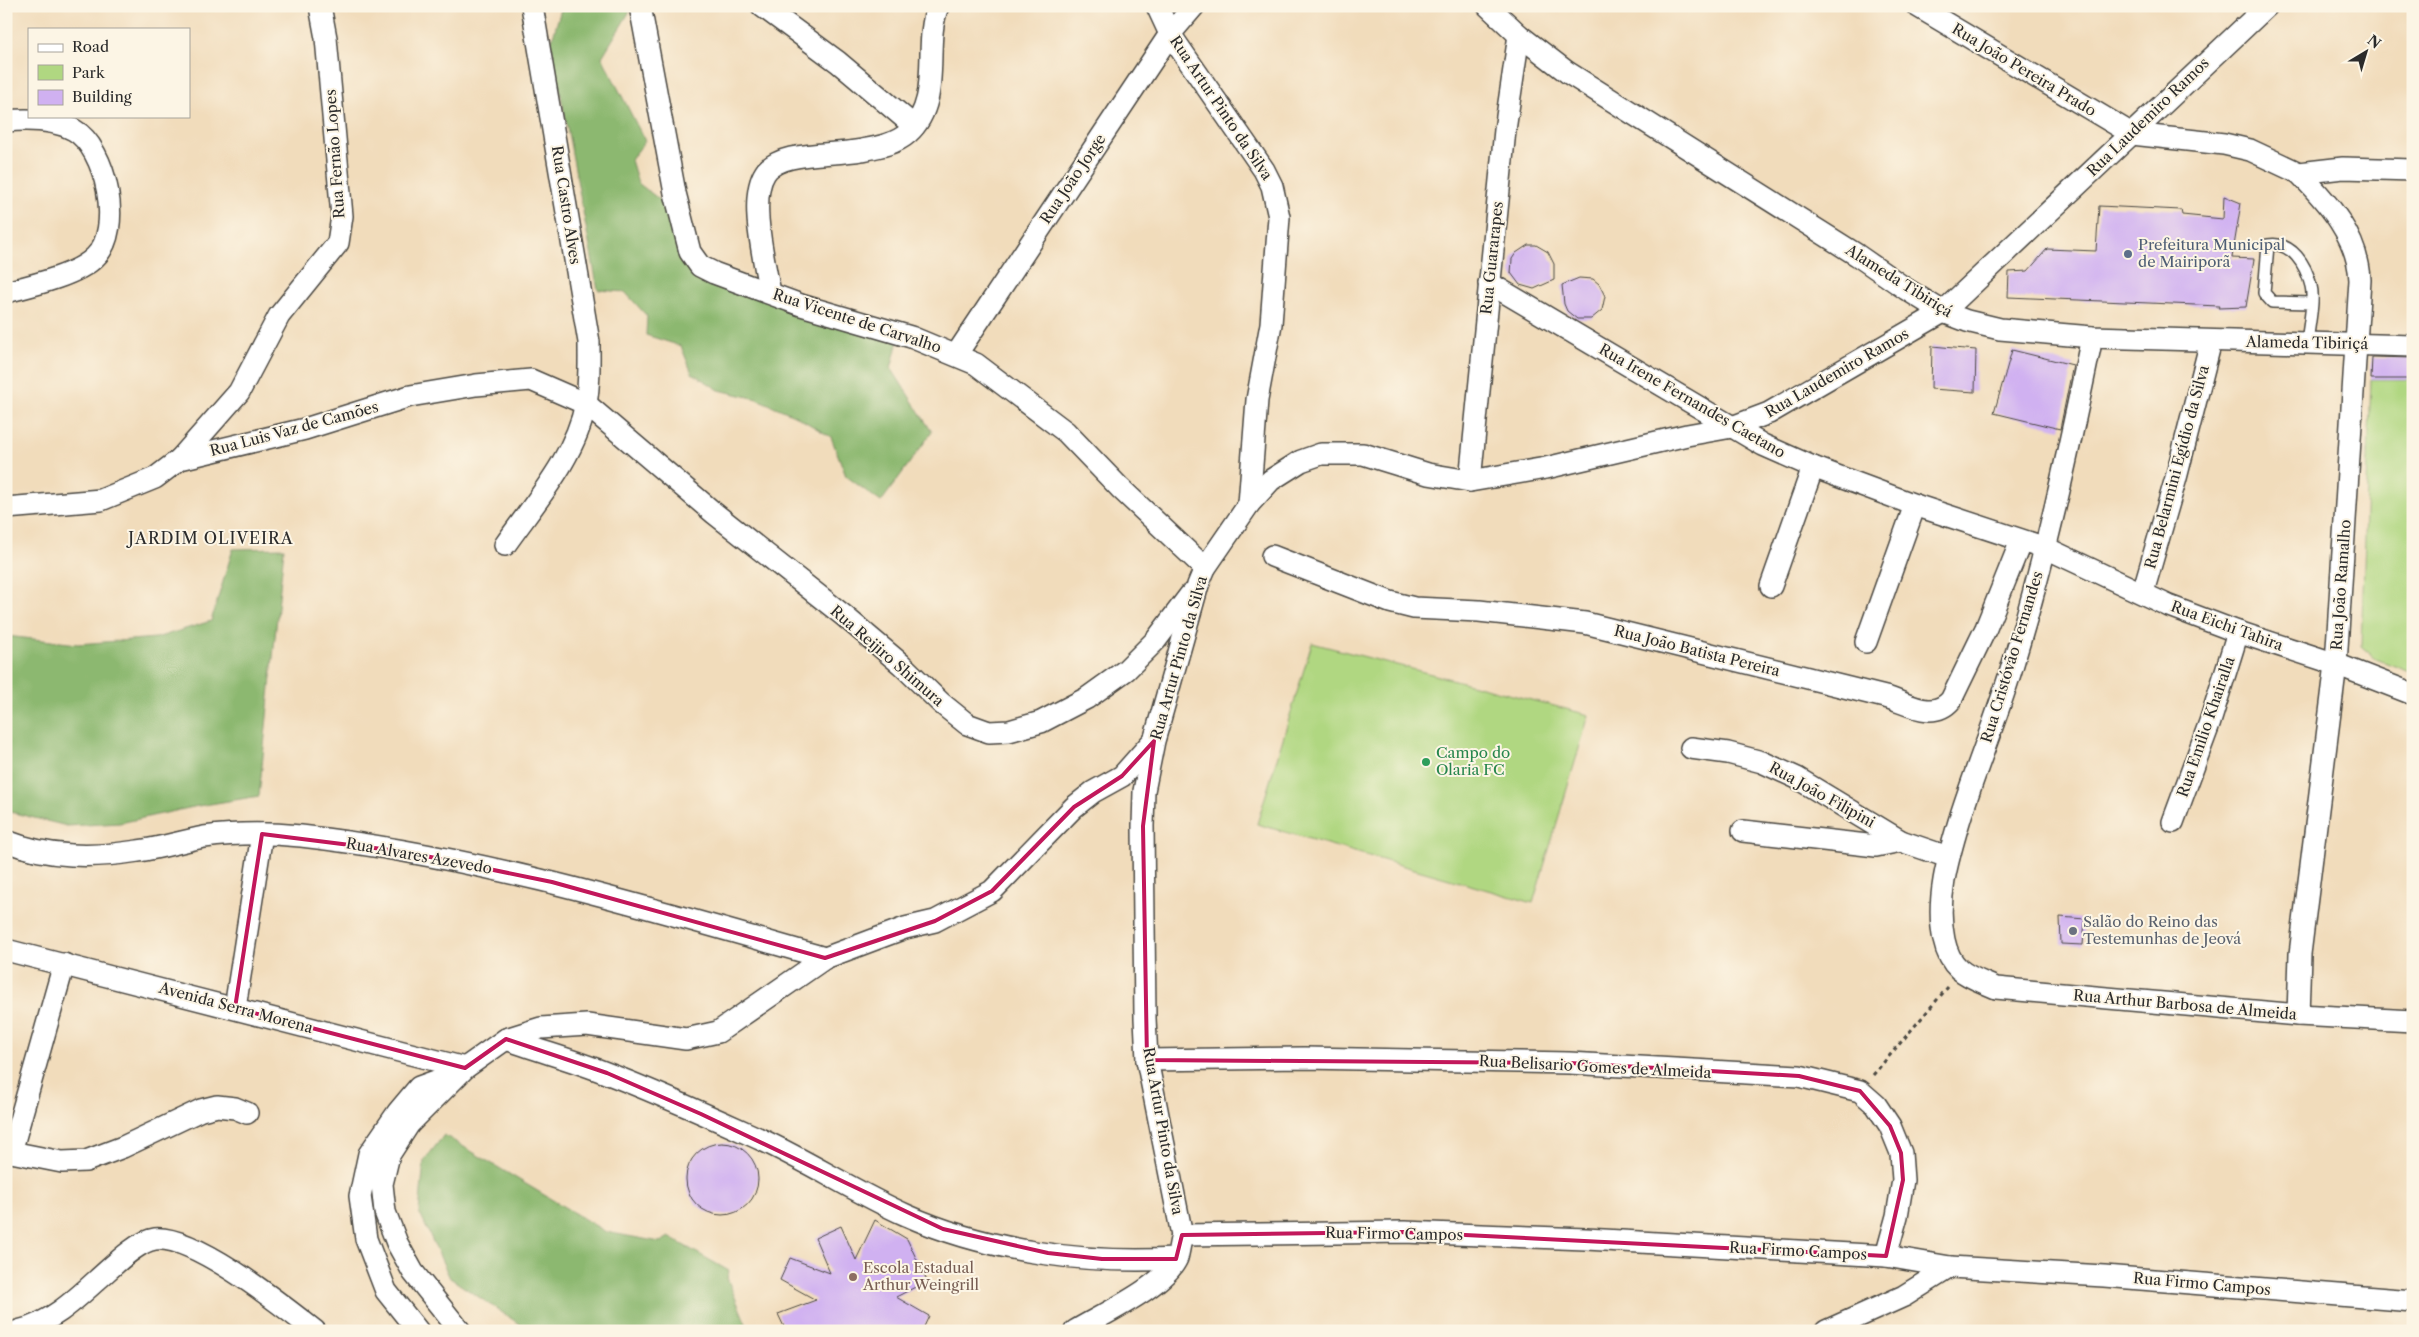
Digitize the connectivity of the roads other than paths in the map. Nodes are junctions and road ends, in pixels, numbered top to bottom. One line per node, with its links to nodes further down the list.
1 (320, 6): 31 (street, Rua Fernão Lopes)
2 (532, 6): 29 (street, Rua Castro Alves)
3 (640, 6): 20 (street, Rua Vicente de Carvalho)
4 (762, 6): 14 (street)
5 (938, 6): 14 (street)
6 (1157, 6): 11 (street, Rua Artur Pinto da Silva)
7 (1194, 6): 11 (street, Rua João Jorge)
8 (1488, 6): 12 (street, Alameda Tibiriçá)
9 (1917, 6): 15 (street, Rua João Pereira Prado)
10 (2267, 6): 15 (street, Rua Laudemiro Ramos)
11 (1170, 34): 28 (street, Rua João Jorge); 34 (street, Rua Artur Pinto da Silva)
12 (1519, 35): 18 (street, Rua Guararapes); 22 (street, Alameda Tibiriçá)
13 (6, 121): 19 (street)
14 (914, 126): 20 (street)
15 (2132, 134): 17 (street); 22 (street, Rua Laudemiro Ramos)
16 (2413, 170): 17 (street)
17 (2299, 173): 26 (street, Rua João Ramalho)
18 (1489, 283): 30 (street, Rua Irene Fernandes Caetano); 33 (street, Rua Guararapes)
19 (6, 292)
20 (770, 293): 28 (street, Rua Vicente de Carvalho)
21 (2311, 303): 21 (lane); 25 (lane)
22 (1943, 312): 23 (street, Alameda Tibiriçá); 30 (street, Rua Laudemiro Ramos)
23 (2092, 337): 24 (street, Alameda Tibiriçá); 39 (street, Rua Cristóvão Fernandes)
24 (2211, 341): 25 (street, Alameda Tibiriçá); 43 (street, Rua Belarmini Egídio da Silva)
25 (2307, 344): 26 (street, Alameda Tibiriçá)
26 (2354, 345): 27 (street, Alameda Tibiriçá); 46 (street, Rua João Ramalho)
27 (2413, 346)
28 (956, 354): 41 (street, Rua Vicente de Carvalho)
29 (586, 404): 31 (street, Rua Luis Vaz de Camões); 38 (street, Rua Castro Alves); 41 (street, Rua Reijiro Shimura)
30 (1732, 427): 32 (street, Rua Irene Fernandes Caetano); 33 (street, Rua Laudemiro Ramos)
31 (180, 459): 36 (street, Rua Luis Vaz de Camões)
32 (1813, 467): 35 (street, Rua Irene Fernandes Caetano); 42 (street)
33 (1470, 481): 34 (street, Rua Laudemiro Ramos)
34 (1249, 504): 41 (street, Rua Artur Pinto da Silva)
35 (1915, 505): 37 (street, Rua Irene Fernandes Caetano); 45 (street)
36 (6, 508)
37 (2021, 541): 39 (street, Rua Irene Fernandes Caetano); 40 (street, Rua João Batista Pereira)
38 (505, 545)
39 (2046, 548): 43 (street, Rua Eichi Tahira); 55 (street, Rua Cristóvão Fernandes)
40 (1272, 556)
41 (1201, 577): 48 (street, Rua Artur Pinto da Silva)
42 (1771, 586)
43 (2143, 592): 44 (street, Rua Eichi Tahira)
44 (2238, 632): 46 (street, Rua Eichi Tahira); 50 (street, Rua Emilio Khairalla)
45 (1866, 642)
46 (2336, 664): 47 (street, Rua Eichi Tahira); 61 (street, Rua João Ramalho)
47 (2413, 694)
48 (1154, 741): 57 (street); 64 (street, Rua Artur Pinto da Silva)
49 (1691, 748): 54 (street, Rua João Filipini)
50 (2173, 822)
51 (1743, 831): 54 (street)
52 (262, 834): 53 (street, Rua Alvares Azevedo); 57 (street, Rua Alvares Azevedo); 60 (street)
53 (6, 841)
54 (1901, 841): 55 (street, Rua João Filipini)
55 (1948, 857): 59 (street, Rua Cristóvão Fernandes)
56 (6, 950): 58 (street, Avenida Serra Morena)
57 (825, 958): 63 (street)
58 (64, 964): 60 (street, Avenida Serra Morena); 67 (street)
59 (1960, 973): 61 (street, Rua Arthur Barbosa de Almeida)
60 (235, 1008): 65 (street, Avenida Serra Morena)
61 (2298, 1015): 62 (street, Rua Arthur Barbosa de Almeida)
62 (2413, 1021)
63 (506, 1039): 65 (street); 70 (street)
64 (1147, 1060): 68 (street, Rua Artur Pinto da Silva); 69 (street, Rua Belisario Gomes de Almeida)
65 (463, 1070): 75 (street); 76 (street)
66 (247, 1113): 67 (street)
67 (9, 1152)
68 (1182, 1235): 69 (street, Rua Firmo Campos); 70 (street)
69 (1886, 1256): 71 (street, Rua Firmo Campos)
70 (1176, 1259): 77 (street)
71 (1950, 1267): 72 (street, Rua Firmo Campos); 78 (street)
72 (2413, 1301)
73 (18, 1331): 74 (street)
74 (315, 1331)
75 (418, 1331)
76 (460, 1331)
77 (1074, 1331)
78 (1826, 1331)

